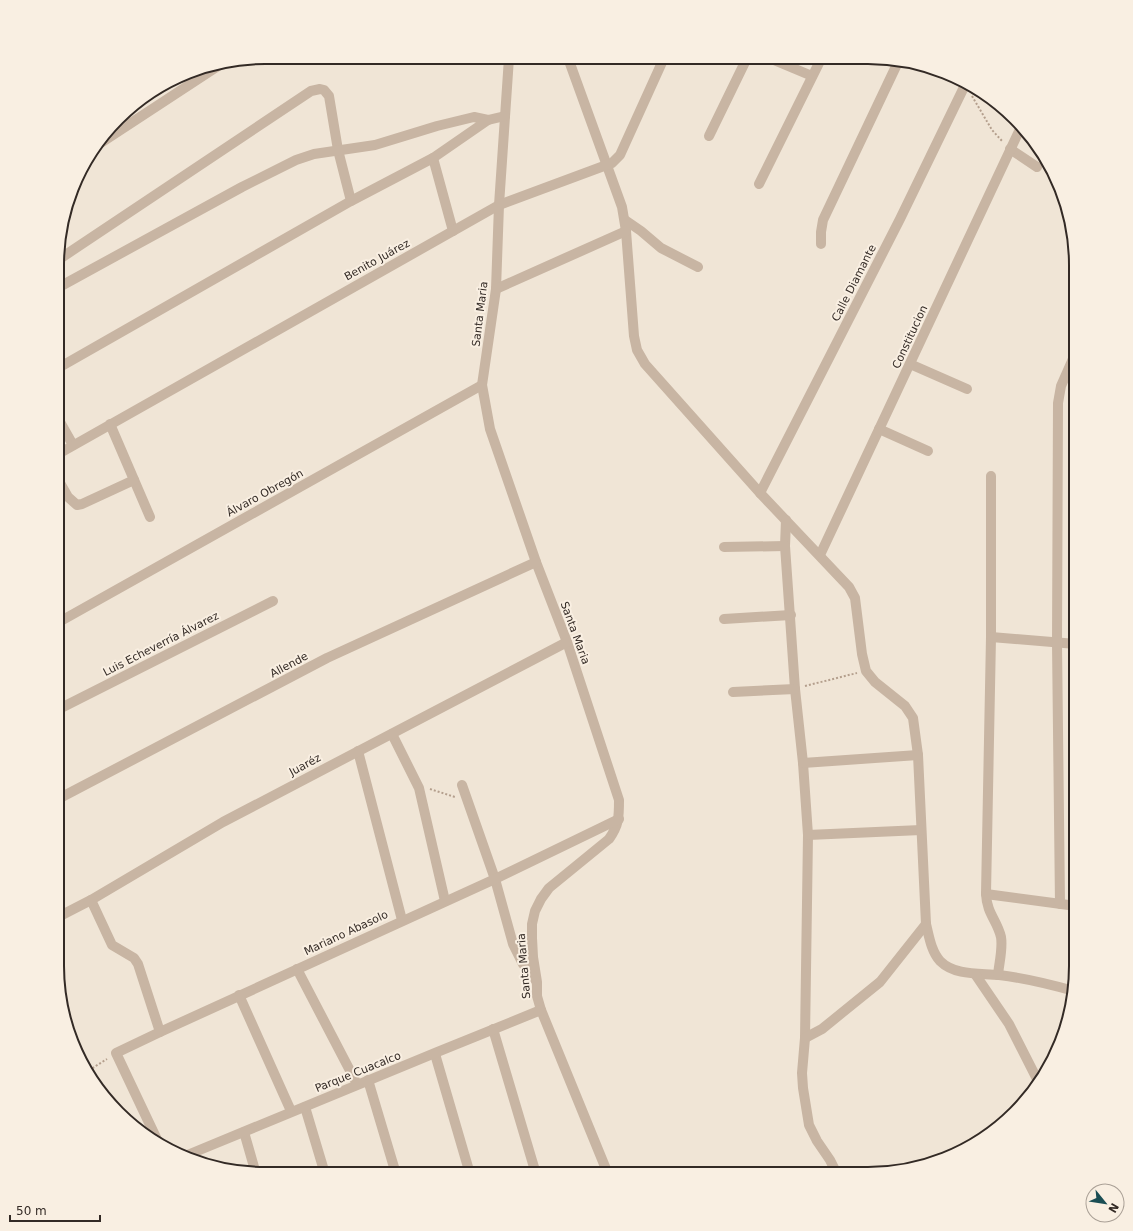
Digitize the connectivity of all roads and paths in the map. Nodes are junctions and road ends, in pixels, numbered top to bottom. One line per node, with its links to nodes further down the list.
1 (509, 64): 12 (street, Santa Maria)
2 (570, 64): 20 (street)
3 (661, 64): 20 (street, Benito Juárez)
4 (744, 64): 16 (street)
5 (783, 64): 9 (street)
6 (818, 64): 9 (street)
7 (896, 66): 27 (street)
8 (208, 73): 15 (street)
9 (812, 76): 22 (street)
10 (963, 88): 46 (street, Calle Diamante)
11 (970, 92): 17 (path)
12 (505, 116): 13 (street); 24 (street, Santa Maria)
13 (488, 120): 18 (street); 19 (street)
14 (1019, 132): 17 (street, Constitucion)
15 (111, 136)
16 (709, 136)
17 (1010, 149): 21 (street); 32 (street, Constitucion)
18 (338, 150): 23 (street); 28 (street); 30 (street)
19 (433, 158): 23 (street); 26 (street)
20 (608, 166): 24 (street, Benito Juárez); 25 (street)
21 (1037, 167)
22 (759, 184)
23 (351, 201): 33 (street)
24 (499, 205): 26 (street, Benito Juárez); 31 (street, Santa Maria)
25 (625, 226): 29 (street); 31 (street); 46 (street)
26 (453, 231): 37 (street, Benito Juárez)
27 (821, 244)
28 (64, 256)
29 (698, 267)
30 (64, 284)
31 (496, 289): 35 (street, Santa Maria)
32 (910, 364): 36 (street); 39 (street, Constitucion)
33 (64, 365)
34 (1069, 371): 59 (street)
35 (482, 385): 52 (street, Santa Maria); 55 (street, Álvaro Obregón)
36 (967, 389)
37 (110, 424): 40 (street, Benito Juárez); 44 (street)
38 (64, 429): 40 (street)
39 (879, 429): 42 (street); 51 (street, Constitucion)
40 (73, 445): 41 (street, Benito Juárez)
41 (64, 451)
42 (928, 451)
43 (991, 476): 57 (street)
44 (134, 480): 45 (street); 47 (street)
45 (64, 490)
46 (760, 493): 48 (street)
47 (150, 517)
48 (786, 520): 49 (street); 51 (street)
49 (785, 546): 50 (street); 54 (street)
50 (724, 548)
51 (820, 556): 61 (street)
52 (536, 562): 58 (street, Santa Maria); 71 (street, Allende)
53 (273, 601): 64 (street, Luis Echeverría Álvarez)
54 (791, 615): 56 (street); 62 (street)
55 (64, 619)
56 (724, 619)
57 (991, 637): 59 (street); 77 (street)
58 (567, 642): 65 (street, Juaréz); 73 (street, Santa Maria)
59 (1057, 643): 60 (street); 80 (street)
60 (1069, 644)
61 (866, 671): 62 (path); 67 (street)
62 (796, 689): 63 (street); 68 (street)
63 (733, 692)
64 (64, 706)
65 (392, 734): 66 (street, Juaréz); 70 (street)
66 (358, 751): 78 (street, Juaréz); 83 (street)
67 (918, 755): 68 (street); 74 (street)
68 (803, 763): 75 (street)
69 (462, 785): 72 (street)
70 (419, 788): 72 (path); 79 (street)
71 (64, 796)
72 (467, 801): 76 (street)
73 (619, 819): 76 (street, Mariano Abasolo); 88 (street, Santa Maria)
74 (921, 830): 75 (street); 84 (street)
75 (808, 836): 94 (street)
76 (495, 879): 79 (street, Mariano Abasolo); 88 (street)
77 (986, 894): 80 (street); 87 (street)
78 (91, 900): 82 (street, Juaréz); 93 (street)
79 (446, 901): 83 (street, Mariano Abasolo)
80 (1060, 904): 81 (street)
81 (1069, 905)
82 (64, 914)
83 (402, 920): 85 (street, Mariano Abasolo)
84 (926, 924): 86 (street); 94 (street)
85 (297, 969): 90 (street, Mariano Abasolo); 100 (street)
86 (975, 974): 87 (street); 98 (street)
87 (998, 975): 89 (street)
88 (537, 982): 91 (street, Santa Maria)
89 (1067, 989)
90 (239, 995): 93 (street, Mariano Abasolo); 102 (street)
91 (541, 1010): 92 (street, Parque Cuacalco); 111 (street, Santa Maria)
92 (493, 1029): 96 (street, Parque Cuacalco); 110 (street)
93 (160, 1032): 95 (street, Mariano Abasolo)
94 (805, 1038): 112 (street)
95 (116, 1053): 97 (path); 104 (street)
96 (435, 1054): 99 (street, Parque Cuacalco); 109 (street)
97 (92, 1068)
98 (1036, 1077)
99 (368, 1080): 100 (street, Parque Cuacalco); 108 (street)
100 (357, 1084): 101 (street, Parque Cuacalco)
101 (305, 1107): 102 (street, Parque Cuacalco); 107 (street)
102 (291, 1111): 103 (street, Parque Cuacalco)
103 (244, 1132): 105 (street, Parque Cuacalco); 106 (street)
104 (154, 1134)
105 (192, 1153)
106 (254, 1167)
107 (323, 1167)
108 (394, 1167)
109 (468, 1167)
110 (534, 1167)
111 (605, 1167)
112 (834, 1167)

